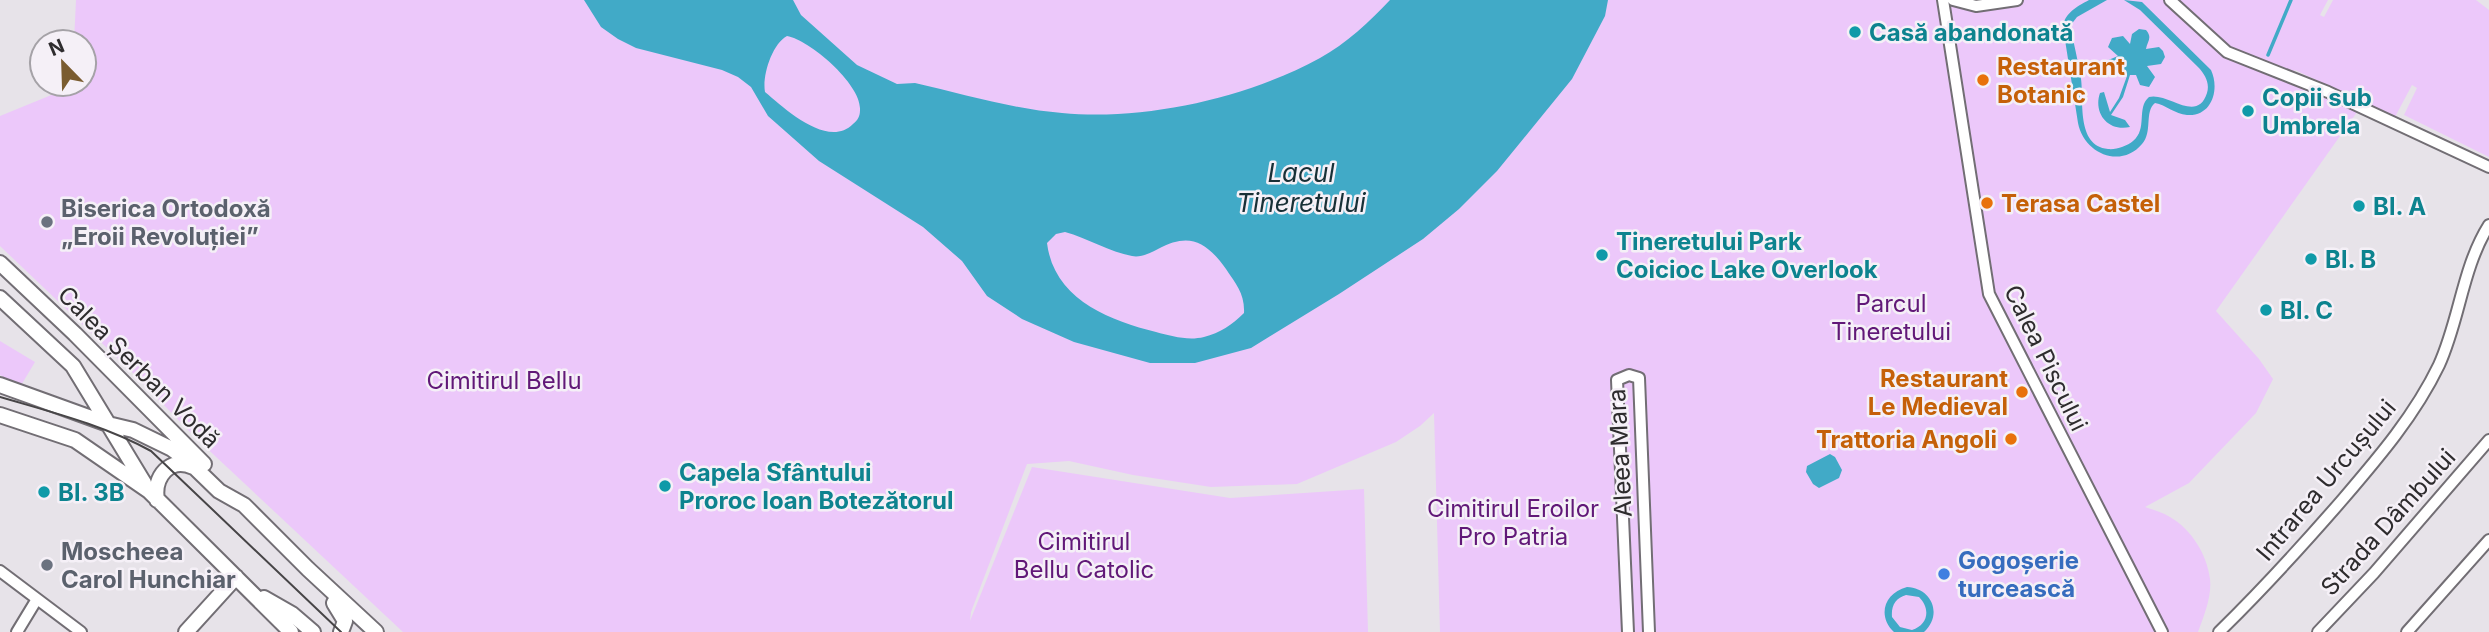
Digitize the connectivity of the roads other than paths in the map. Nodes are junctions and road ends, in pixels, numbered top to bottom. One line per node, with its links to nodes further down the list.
1 (1942, 0): 32 (street, Calea Piscului)
2 (1952, 0): 3 (street)
3 (2017, 0)
4 (2170, 0): 5 (street)
5 (2489, 167)
6 (2489, 225): 33 (street, Intrarea Urcușului)
7 (0, 263): 15 (main road, Calea Șerban Vodă)
8 (0, 298): 11 (main road, Calea Șerban Vodă)
9 (0, 385): 11 (main road)
10 (0, 415): 14 (main road)
11 (108, 424): 13 (main road); 14 (main road, Calea Șerban Vodă)
12 (2489, 440): 34 (street, Strada Dâmbului)
13 (195, 468): 14 (main road); 15 (main road)
14 (153, 496): 19 (main road)
15 (244, 505): 17 (main road)
16 (2489, 540): 35 (street)
17 (308, 569): 28 (main road); 29 (main road)
18 (0, 571): 21 (street)
19 (236, 576): 20 (main road); 24 (main road)
20 (250, 591): 25 (main road); 26 (main road); 27 (main road)
21 (37, 598): 22 (street); 23 (street)
22 (17, 632)
23 (80, 632)
24 (186, 632)
25 (291, 632)
26 (304, 632)
27 (313, 632)
28 (341, 632)
29 (376, 632)
30 (1628, 632): 31 (street, Aleea Mara)
31 (1650, 632)
32 (2162, 632)
33 (2219, 632)
34 (2318, 632)
35 (2407, 632)

